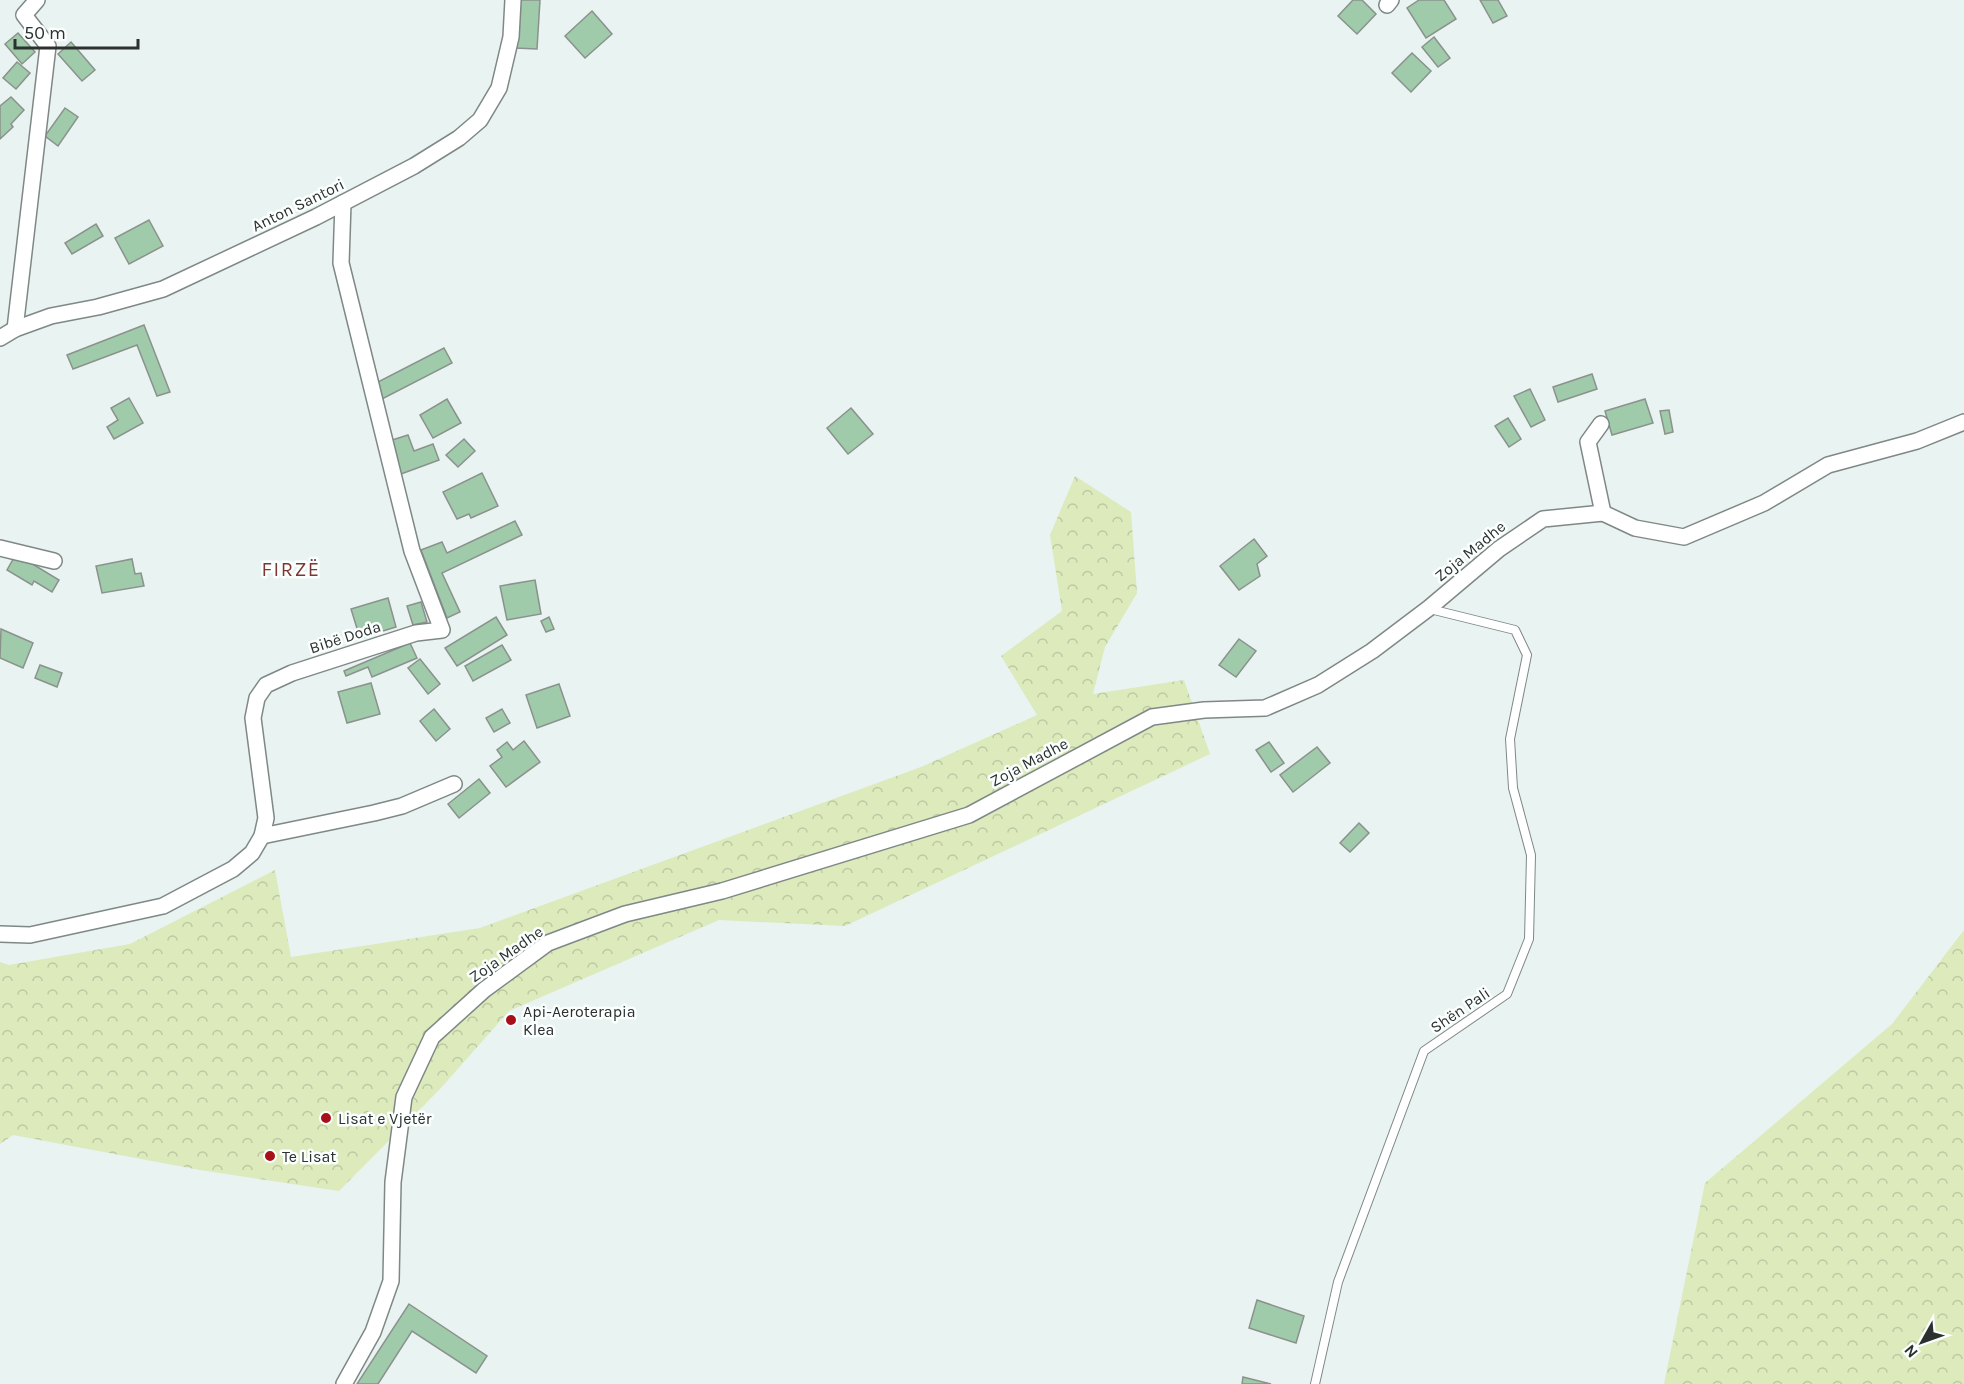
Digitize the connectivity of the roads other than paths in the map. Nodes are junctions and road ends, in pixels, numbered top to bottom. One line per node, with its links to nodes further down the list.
1 (37, 0): 4 (street)
2 (513, 0): 3 (street, Anton Santori)
3 (343, 203): 4 (street, Anton Santori); 13 (street, Bibë Doda)
4 (15, 329): 5 (street, Anton Santori)
5 (0, 338)
6 (1964, 422): 8 (street)
7 (1601, 424): 8 (street)
8 (1603, 513): 11 (street, Zoja Madhe)
9 (0, 548): 10 (street)
10 (54, 561)
11 (1429, 608): 15 (street, Zoja Madhe); 16 (lane, Shën Pali)
12 (454, 784): 13 (street)
13 (262, 836): 14 (street)
14 (0, 934)
15 (344, 1384)
16 (1315, 1384)

